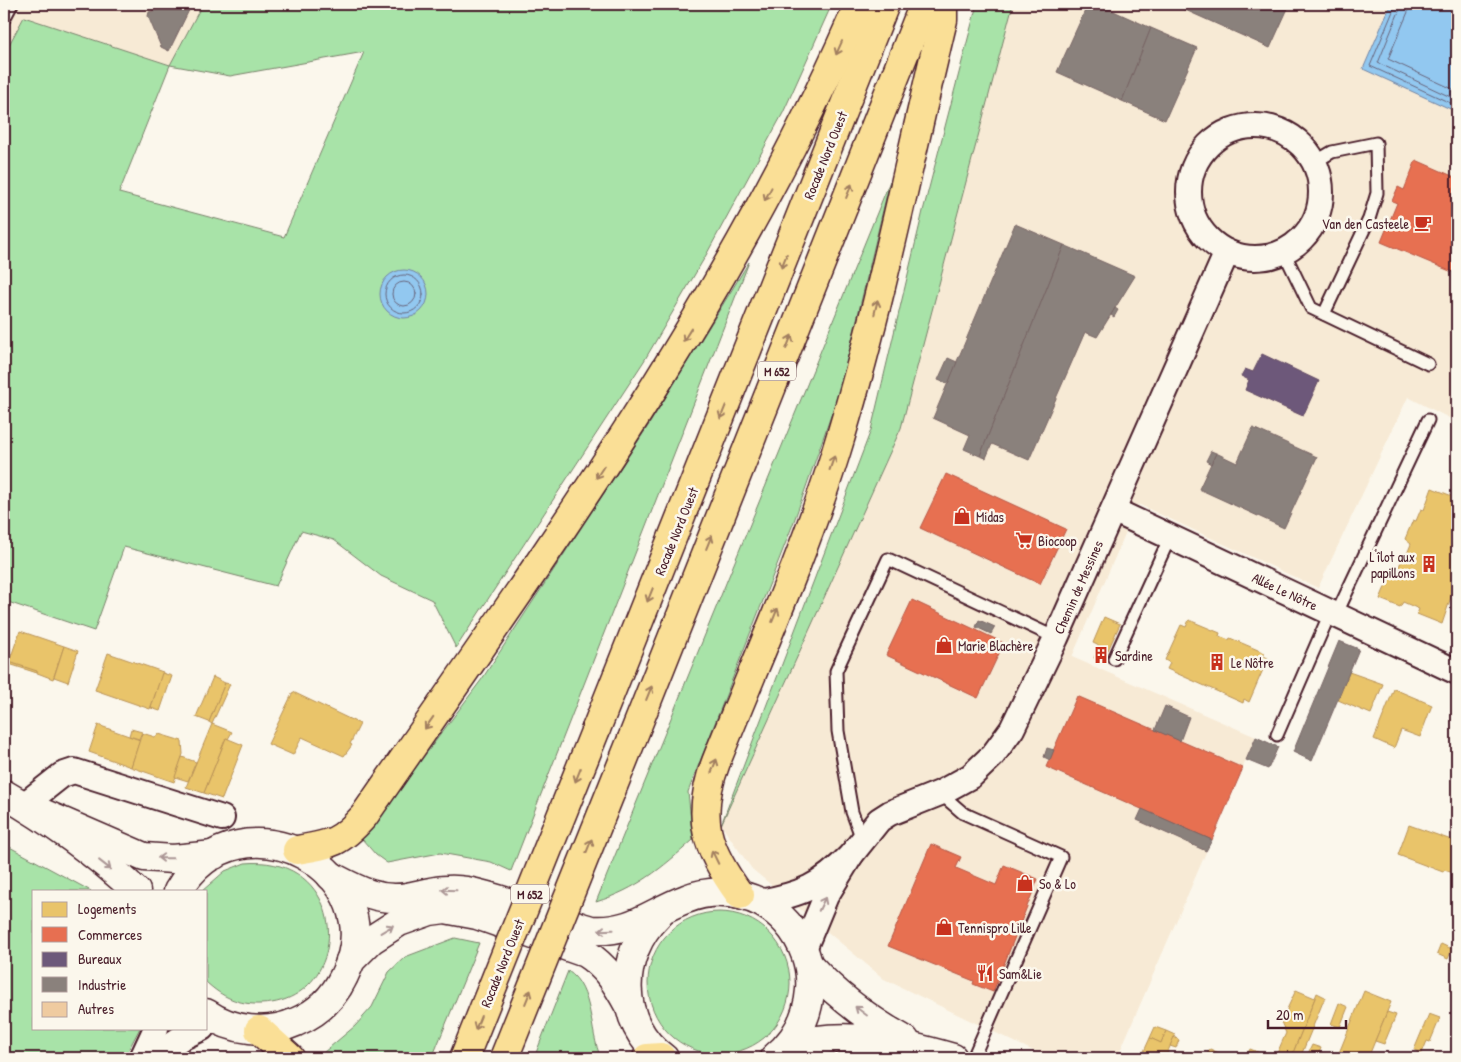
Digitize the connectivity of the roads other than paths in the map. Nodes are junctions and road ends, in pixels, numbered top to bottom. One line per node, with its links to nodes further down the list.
1 (12, 4): 6 (lane)
2 (859, 4): 24 (highway, one-way to 24)
3 (885, 4): 43 (highway, Rocade Nord Ouest / M 652, one-way to 43, bridge)
4 (924, 4): 44 (highway, M 652, one-way to 4, bridge)
5 (943, 4): 29 (highway, one-way to 5)
6 (4, 19)
7 (1315, 162): 8 (street); 9 (street); 10 (lane)
8 (1227, 252): 9 (street); 13 (street, Chemin de Messines)
9 (1284, 252): 10 (lane)
10 (1324, 314): 11 (lane)
11 (1428, 364)
12 (1428, 420): 15 (lane)
13 (1113, 510): 14 (street, Allée Le Nôtre); 16 (street, Chemin de Messines)
14 (1170, 537): 15 (street, Allée Le Nôtre); 17 (lane)
15 (1333, 614): 18 (street, Allée Le Nôtre); 19 (lane)
16 (1056, 638): 20 (street, Chemin de Messines); 23 (lane)
17 (1114, 659)
18 (1457, 672)
19 (1277, 735)
20 (940, 793): 23 (street, Chemin de Messines); 47 (lane)
21 (14, 799): 22 (street); 25 (main road, one-way to 21); 27 (main road, one-way to 27)
22 (222, 818)
23 (856, 847): 29 (street, Chemin de Messines); 31 (street, Chemin de Messines, one-way to 23)
24 (297, 850): 25 (main road); 26 (main road)
25 (214, 855): 28 (main road)
26 (332, 876): 30 (main road, one-way to 26); 32 (main road)
27 (135, 890)
28 (179, 890)
29 (749, 898): 30 (main road); 31 (main road)
30 (667, 909): 33 (main road)
31 (806, 957): 38 (main road, one-way to 31); 39 (main road)
32 (350, 961): 33 (main road, one-way to 33); 37 (main road)
33 (630, 1006): 45 (main road)
34 (209, 1022): 37 (main road)
35 (155, 1030): 40 (street)
36 (195, 1030): 41 (street)
37 (259, 1030): 42 (highway)
38 (917, 1047): 39 (main road); 46 (main road)
39 (780, 1053)
40 (142, 1058)
41 (152, 1058)
42 (290, 1058)
43 (464, 1058)
44 (504, 1058)
45 (657, 1058)
46 (953, 1058)
47 (973, 1058)

